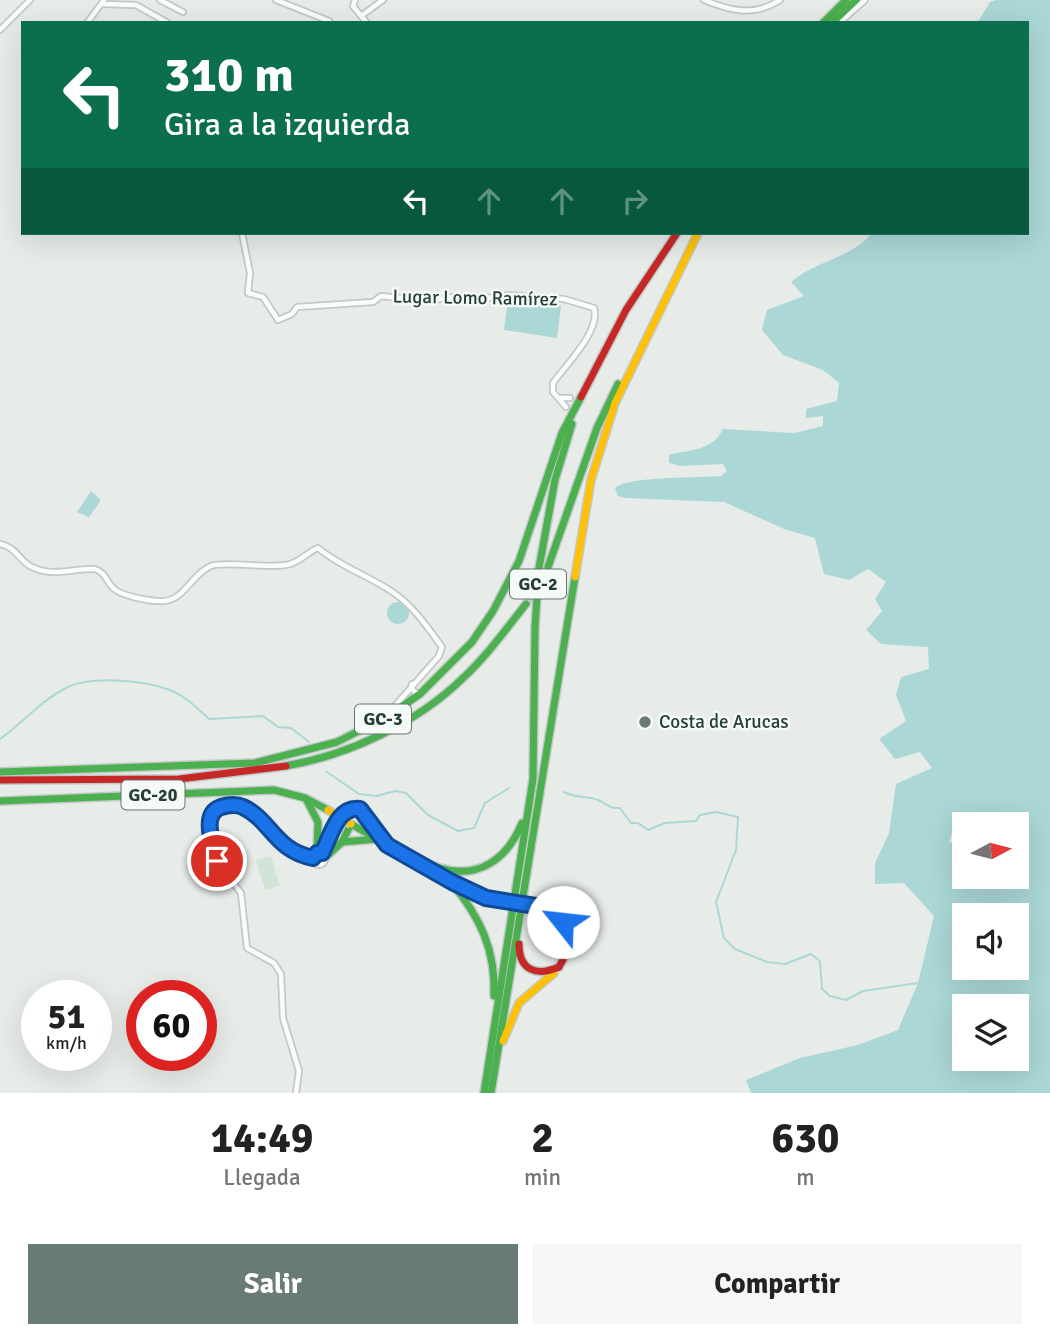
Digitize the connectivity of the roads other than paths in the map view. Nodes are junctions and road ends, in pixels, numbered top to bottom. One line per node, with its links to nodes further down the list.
1 (30, 0): 21 (street)
2 (160, 0): 12 (street)
3 (276, 0): 16 (street)
4 (355, 0): 13 (street)
5 (383, 0): 13 (street)
6 (704, 0): 7 (street)
7 (780, 0)
8 (846, 0): 18 (main road)
9 (856, 0): 19 (main road)
10 (865, 0): 20 (street)
11 (104, 2): 14 (street); 15 (street)
12 (183, 12)
13 (361, 16): 17 (street)
14 (89, 21)
15 (165, 21)
16 (329, 21)
17 (365, 21)
18 (824, 21)
19 (834, 21)
20 (841, 21)
21 (0, 30)
22 (243, 235): 27 (street, Lugar Lomo Ramírez)
23 (676, 235): 26 (main road, GC-2)
24 (697, 235): 25 (main road, GC-2)
25 (639, 350): 31 (main road); 41 (main road, GC-2)
26 (582, 395): 36 (main road, GC-3); 41 (main road, GC-2)
27 (558, 398): 28 (street); 29 (street)
28 (570, 398)
29 (566, 407)
30 (0, 544): 33 (street)
31 (548, 567)
32 (526, 604): 38 (main road, GC-3)
33 (412, 683): 34 (street); 35 (street)
34 (415, 692): 35 (main road)
35 (394, 707): 36 (main road)
36 (292, 756): 37 (main road, GC-3)
37 (0, 772)
38 (0, 780)
39 (305, 798): 40 (main road, GC-20); 42 (main road, GC-20, bridge); 46 (main road)
40 (0, 801)
41 (533, 803): 47 (main road); 49 (main road); 50 (main road, GC-2); 51 (main road, GC-2)
42 (351, 824): 43 (main road, GC-20); 44 (main road)
43 (377, 839): 44 (main road); 45 (main road, GC-20)
44 (342, 842): 46 (main road)
45 (387, 845): 46 (main road); 47 (main road, GC-20)
46 (319, 855): 52 (street)
47 (409, 857): 48 (main road, GC-20)
48 (452, 882): 49 (main road, GC-20, bridge); 50 (main road)
49 (559, 967): 51 (main road)
50 (494, 1030): 53 (main road, GC-2)
51 (497, 1061): 54 (main road, GC-2)
52 (296, 1093)
53 (484, 1093)
54 (491, 1093)

